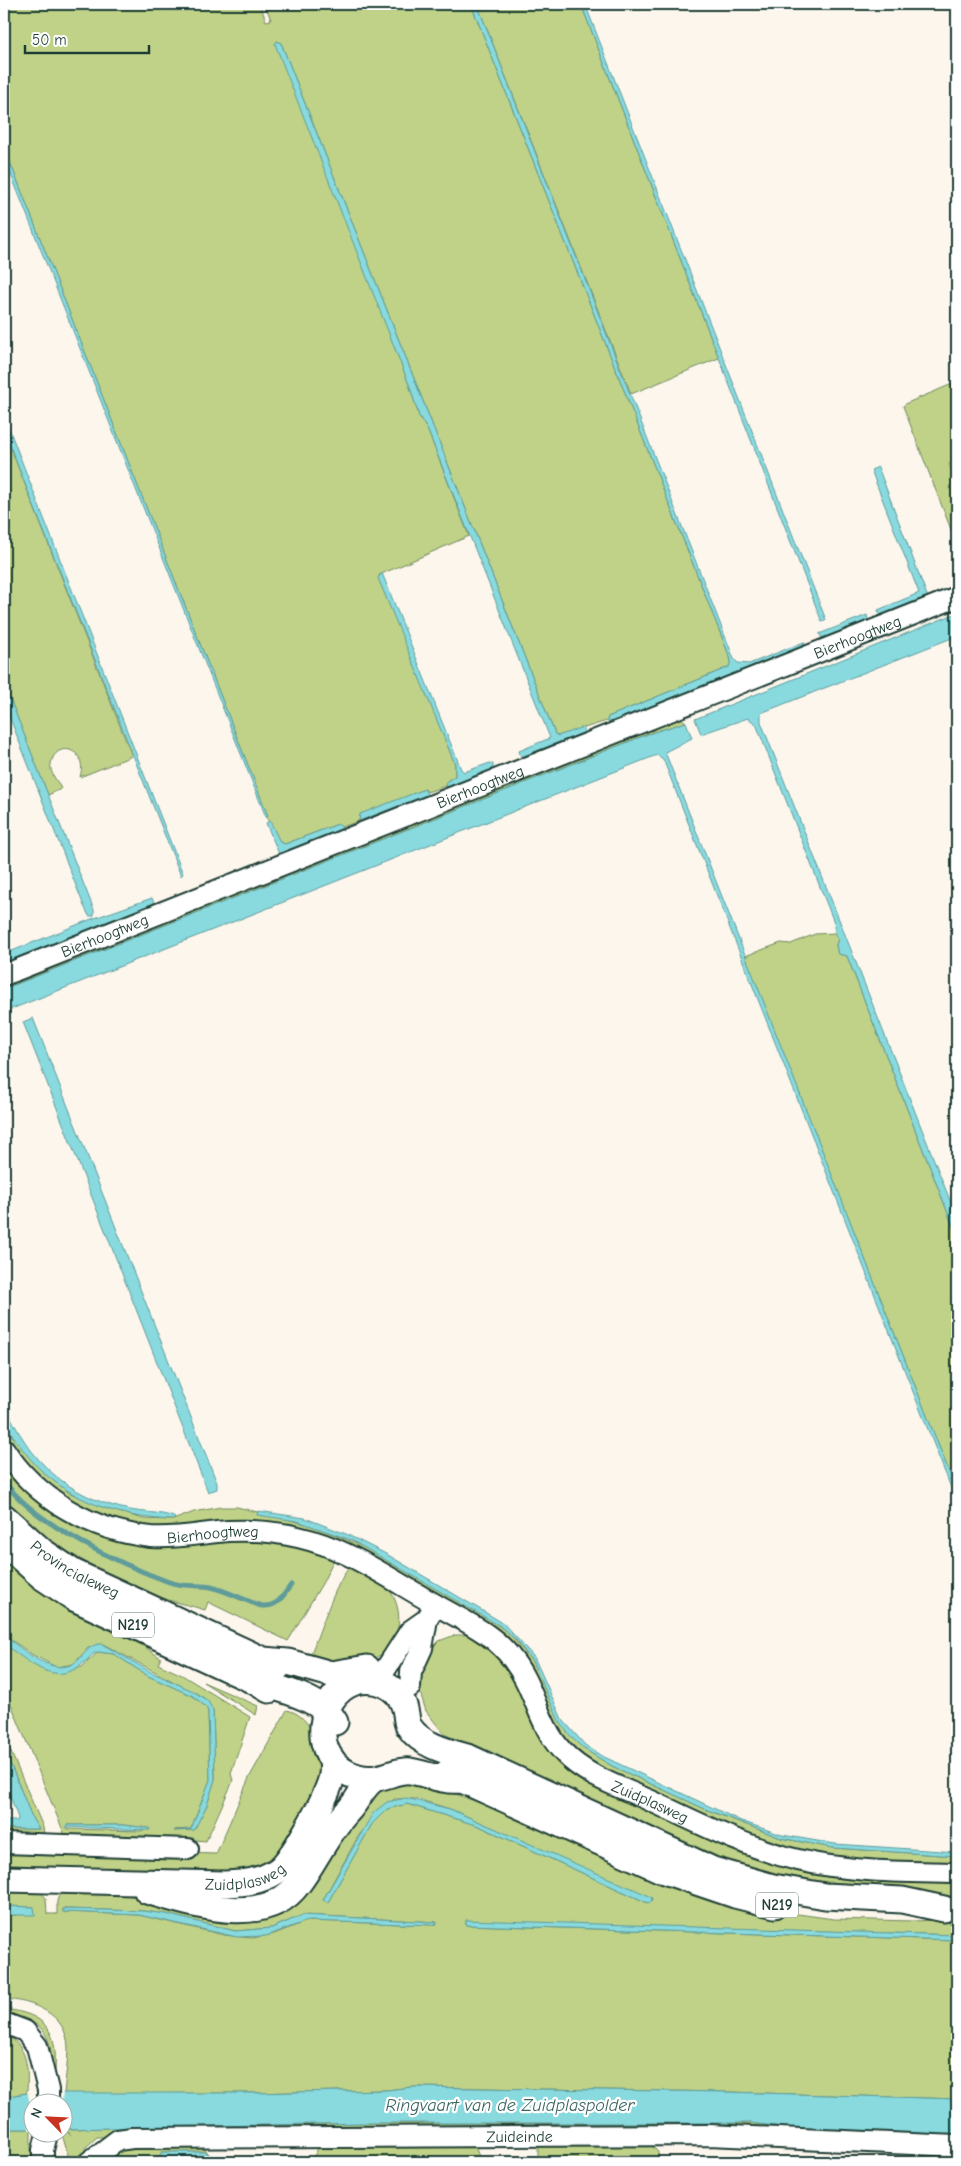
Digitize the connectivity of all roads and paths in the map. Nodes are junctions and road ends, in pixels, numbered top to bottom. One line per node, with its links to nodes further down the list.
1 (957, 597): 2 (street, Bierhoogtweg)
2 (4, 974)
3 (4, 1449): 6 (street, Bierhoogtweg)
4 (4, 1517): 7 (main road, Provincialeweg / N219)
5 (4, 1543): 7 (main road, Provincialeweg / N219)
6 (431, 1612): 8 (street); 10 (street); 19 (street, Zuidplasweg)
7 (259, 1670): 9 (main road, Provincialeweg / N219); 11 (main road, Provincialeweg / N219)
8 (381, 1676): 9 (main road, N219); 10 (main road); 12 (main road, N219)
9 (348, 1680): 11 (main road)
10 (410, 1688): 12 (main road, N219)
11 (323, 1720): 13 (main road, N219); 16 (main road, N219)
12 (418, 1726): 14 (main road); 15 (main road, N219)
13 (332, 1760): 16 (main road); 21 (main road, Zuidplasweg)
14 (399, 1765): 15 (main road, N219); 16 (main road, N219)
15 (466, 1769): 22 (main road, N219)
16 (368, 1774): 21 (main road, Zuidplasweg)
17 (4, 1843): 18 (street)
18 (188, 1849)
19 (957, 1873)
20 (4, 1879): 21 (main road, Zuidplasweg)
21 (118, 1882)
22 (951, 1910)
23 (4, 2023): 24 (street)
24 (42, 2094)
25 (957, 2146): 26 (street, Zuideinde)
26 (89, 2162)

